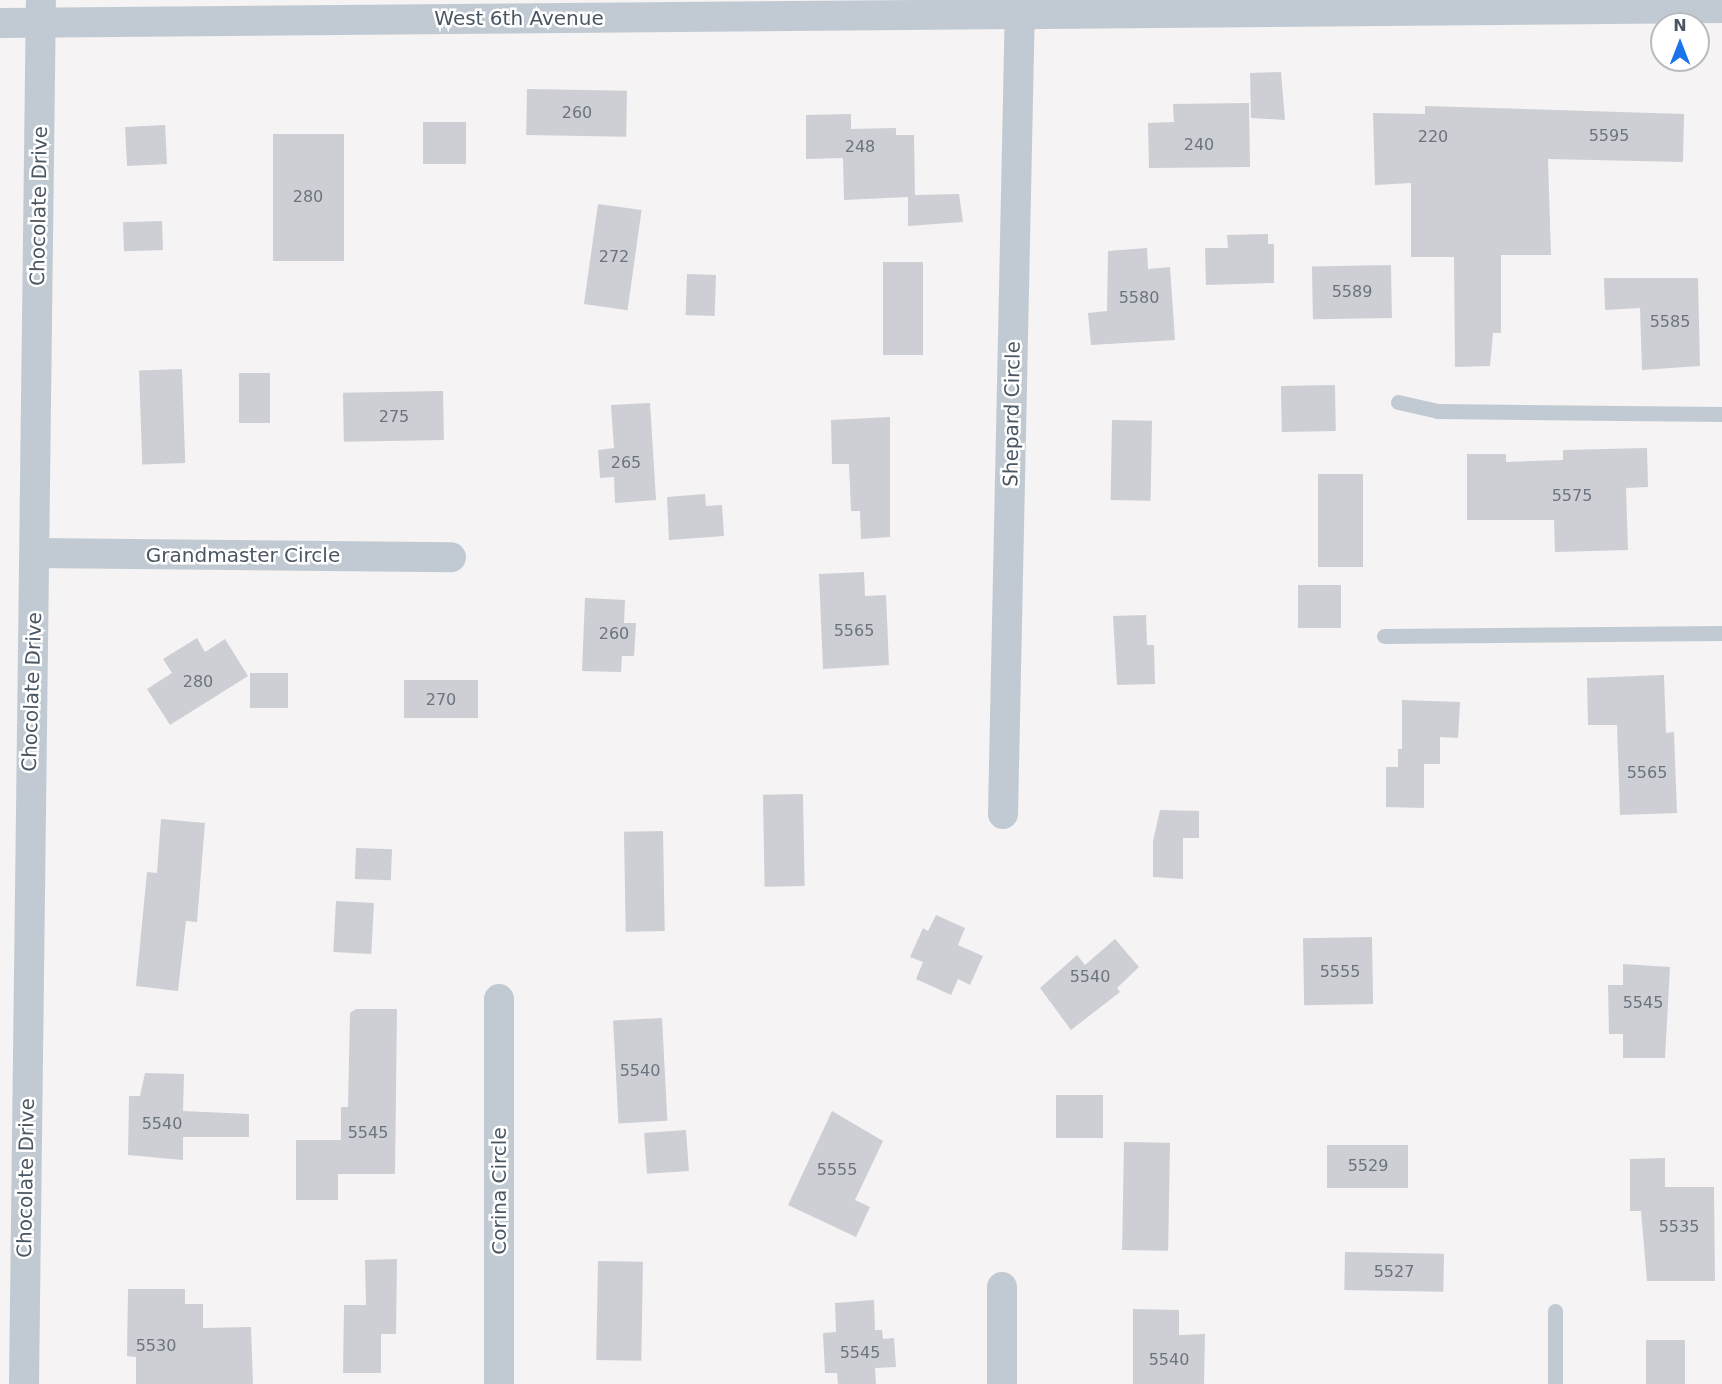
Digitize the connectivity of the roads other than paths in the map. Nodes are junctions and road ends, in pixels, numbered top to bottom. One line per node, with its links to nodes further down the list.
1 (1307, 6): 2 (street, West 6th Avenue); 3 (street, West 6th Avenue)
2 (1020, 7): 4 (street, West 6th Avenue); 12 (street, Shepard Circle)
3 (1722, 8)
4 (41, 11): 5 (street, West 6th Avenue); 8 (street, Chocolate Drive)
5 (0, 23)
6 (1398, 402): 7 (lane)
7 (1722, 414)
8 (36, 553): 9 (street, Grandmaster Circle); 16 (street, Chocolate Drive)
9 (451, 557)
10 (1722, 633): 11 (lane)
11 (1384, 636)
12 (1003, 814)
13 (500, 999): 17 (street, Corina Circle)
14 (1002, 1287): 18 (street)
15 (1555, 1311): 19 (lane)
16 (24, 1384)
17 (499, 1384)
18 (1002, 1384)
19 (1555, 1384)

